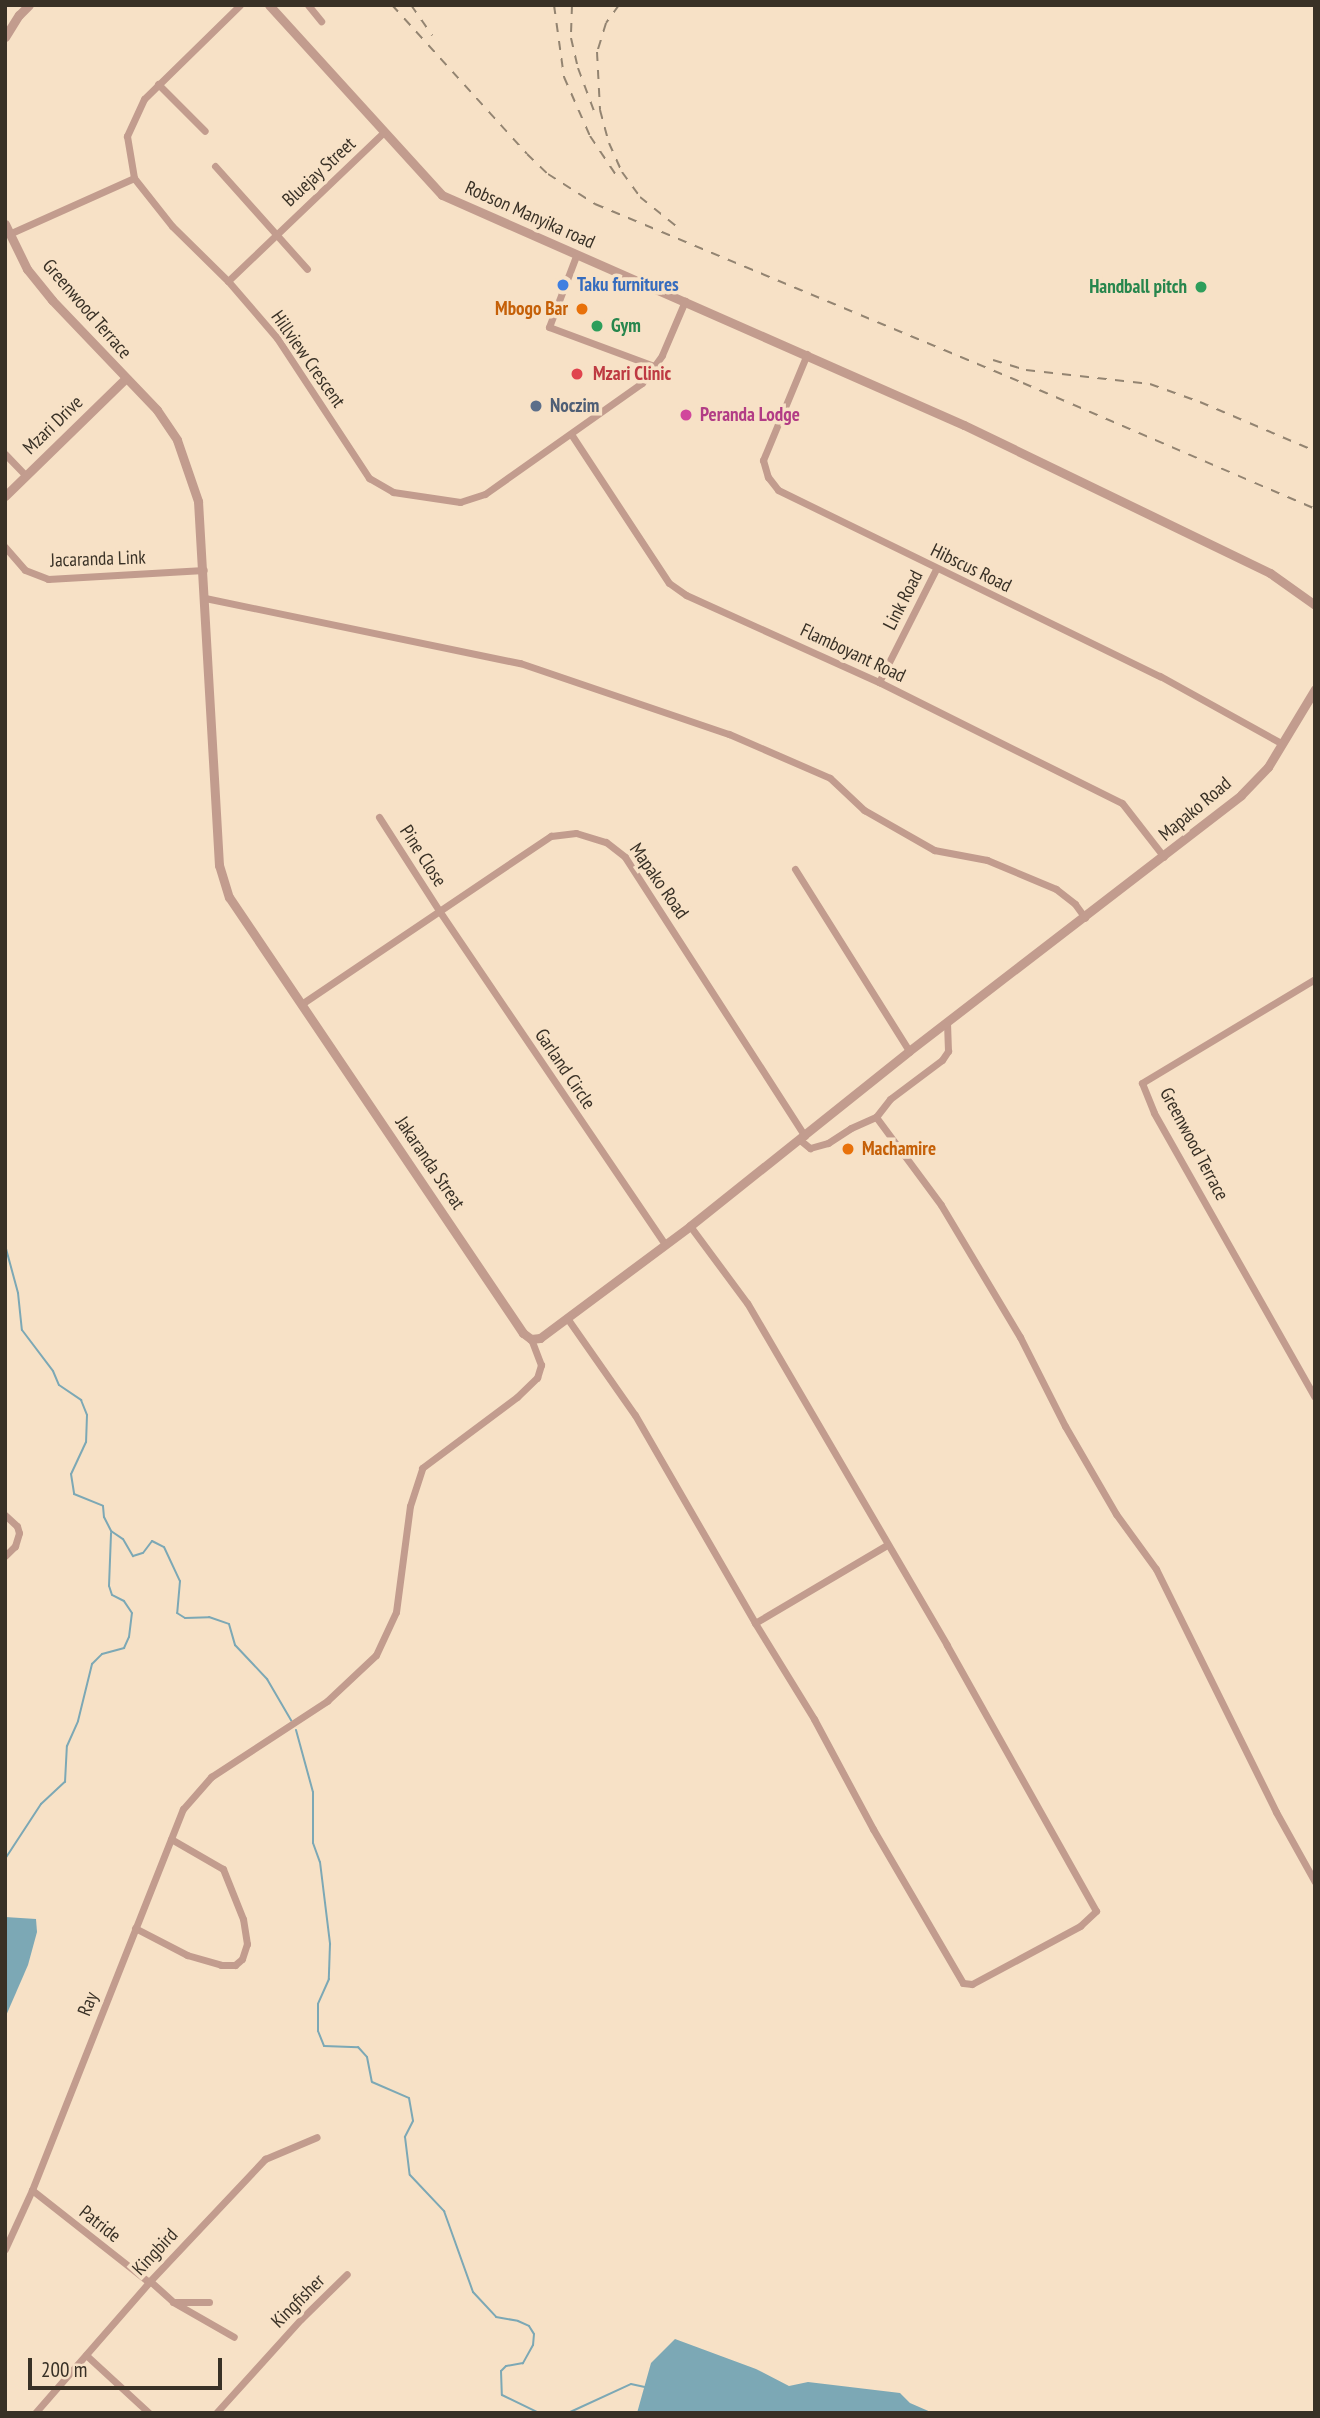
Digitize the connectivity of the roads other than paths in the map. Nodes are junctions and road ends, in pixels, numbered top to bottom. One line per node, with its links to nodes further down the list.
1 (29, 5): 6 (street)
2 (240, 5): 7 (street, Hillview Crescent)
3 (269, 5): 9 (street, Robson Manyika road)
4 (308, 5): 5 (street)
5 (321, 21)
6 (5, 37)
7 (158, 84): 8 (street); 11 (street, Hillview Crescent)
8 (205, 131)
9 (384, 132): 14 (street, Bluejay Street); 15 (street, Robson Manyika road)
10 (215, 166): 14 (street, Bluejay Street)
11 (134, 177): 13 (street); 17 (street, Hillview Crescent)
12 (5, 224): 13 (street, Greenwood Terrace)
13 (9, 234): 21 (street, Greenwood Terrace)
14 (275, 235): 16 (street, Bluejay Street); 17 (street, Bluejay Street)
15 (576, 256): 18 (street, Robson Manyika road); 20 (street)
16 (307, 269)
17 (228, 281): 22 (street, Hillview Crescent)
18 (685, 301): 19 (street, Robson Manyika road); 20 (street, Hillview Crescent)
19 (807, 354): 27 (street, Hibscus Road); 30 (street, Robson Manyika road)
20 (654, 366): 22 (street, Hillview Crescent)
21 (125, 379): 24 (street, Mzari Drive); 28 (street, Greenwood Terrace)
22 (570, 434): 31 (street, Flamboyant Road)
23 (5, 454): 24 (street)
24 (26, 476): 25 (street, Mzari Drive)
25 (5, 496)
26 (5, 547): 28 (street, Jacaranda Link)
27 (936, 569): 31 (street, Link Road); 33 (street, Hibscus Road)
28 (204, 570): 29 (street, Greenwood Terrace)
29 (205, 598): 38 (street); 40 (street, Jakaranda Streat)
30 (1315, 605)
31 (879, 682): 35 (street, Flamboyant Road)
32 (1315, 689): 33 (street, Mapako Road)
33 (1281, 743): 35 (street, Mapako Road)
34 (379, 817): 37 (street, Pine Close)
35 (1164, 857): 38 (street, Mapako Road)
36 (795, 869): 42 (street)
37 (440, 912): 40 (street, Mapako Road); 44 (street, Mapako Road); 46 (street, Garland Circle)
38 (1085, 918): 41 (street, Mapako Road)
39 (1315, 979): 49 (street, Greenwood Terrace)
40 (303, 1003): 48 (street, Jakaranda Streat)
41 (947, 1024): 42 (street, Mapako Road); 43 (street)
42 (909, 1051): 44 (street, Mapako Road)
43 (876, 1117): 44 (street); 55 (street)
44 (802, 1138): 45 (street, Mapako Road)
45 (690, 1226): 46 (street, Mapako Road); 51 (street)
46 (665, 1244): 47 (street, Mapako Road)
47 (567, 1318): 48 (street, Mapako Road); 53 (street)
48 (531, 1339): 54 (street, Ray)
49 (1315, 1397)
50 (5, 1515): 52 (street)
51 (887, 1545): 53 (street); 53 (street)
52 (5, 1556)
53 (755, 1623)
54 (171, 1839): 56 (street, Ray); 56 (street)
55 (1315, 1882)
56 (135, 1928): 58 (street, Ray)
57 (317, 2137): 61 (street, Kingbird)
58 (32, 2190): 59 (street, Ray); 61 (street, Patride)
59 (5, 2249)
60 (347, 2274): 68 (street, Kingfisher)
61 (149, 2281): 62 (street, Patride); 65 (street, Kingbird)
62 (173, 2302): 63 (street); 64 (street, Patride)
63 (209, 2302)
64 (234, 2337)
65 (86, 2355): 66 (street, Kingbird); 67 (street)
66 (35, 2413)
67 (149, 2413)
68 (216, 2413)

